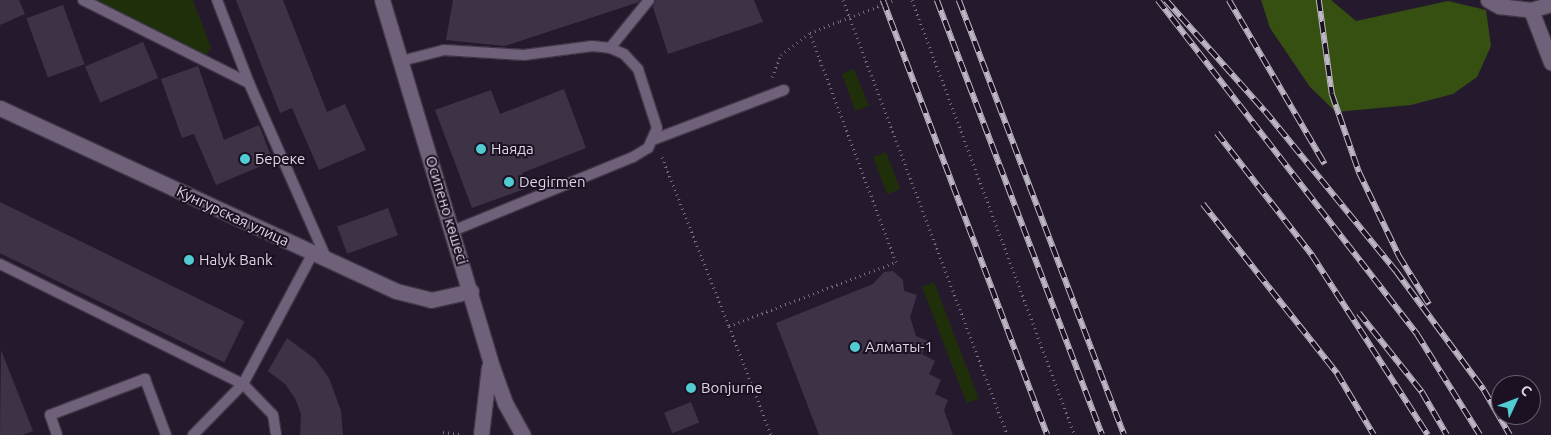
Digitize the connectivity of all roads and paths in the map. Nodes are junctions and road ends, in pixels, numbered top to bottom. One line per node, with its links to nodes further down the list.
1 (83, 0): 15 (lane)
2 (217, 0): 15 (lane)
3 (382, 0): 13 (street, Осипено көшесі)
4 (649, 0): 12 (lane)
5 (843, 0): 37 (path)
6 (895, 0): 11 (path, bridge)
7 (912, 0): 38 (path)
8 (1488, 0): 10 (street)
9 (1551, 4): 10 (street)
10 (1530, 5): 14 (street)
11 (810, 33): 17 (path); 25 (path)
12 (610, 48): 13 (lane); 19 (lane)
13 (401, 61): 20 (street, Осипено көшесі)
14 (1551, 62)
15 (249, 83): 22 (lane)
16 (784, 90): 17 (lane)
17 (771, 95): 19 (lane)
18 (0, 108): 21 (street, Кунгурская улица)
19 (655, 139): 20 (lane); 25 (path)
20 (453, 232): 24 (street, Осипено көшесі)
21 (313, 253): 22 (street, Кунгурская улица); 27 (lane)
22 (327, 260): 24 (street, Кунгурская улица)
23 (0, 264): 27 (lane)
24 (471, 291): 26 (street, Осипено көшесі)
25 (729, 326): 36 (path)
26 (490, 361): 34 (street); 35 (street, Осипено көшесі)
27 (243, 384): 32 (lane); 33 (lane)
28 (443, 432): 29 (path)
29 (460, 434)
30 (57, 435): 31 (lane)
31 (166, 435)
32 (193, 435)
33 (276, 435)
34 (481, 435)
35 (523, 435)
36 (771, 435)
37 (1007, 435)
38 (1075, 435)

